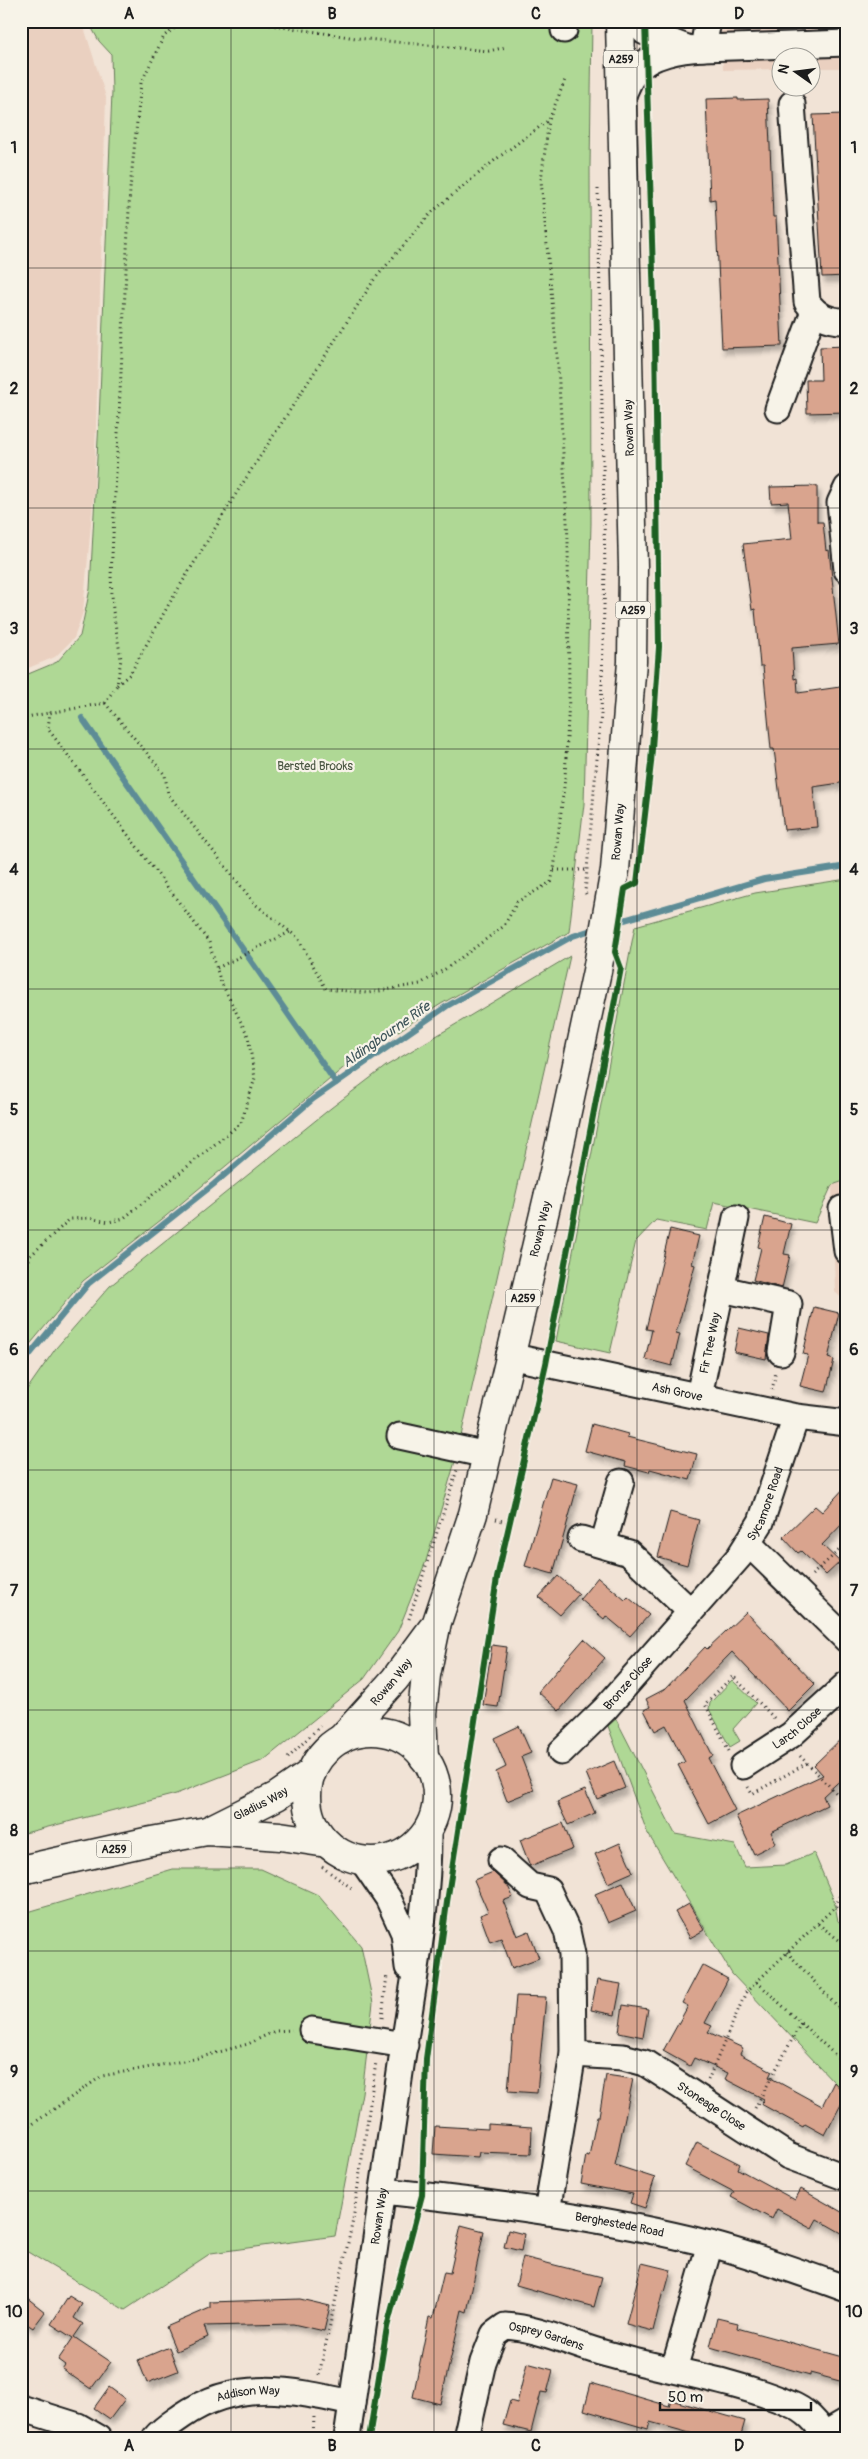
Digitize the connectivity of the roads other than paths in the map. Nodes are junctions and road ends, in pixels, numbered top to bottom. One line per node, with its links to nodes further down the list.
1 (620, 21): 6 (highway, Rowan Way / A259)
2 (635, 21): 5 (street)
3 (708, 21): 5 (street)
4 (847, 43): 5 (street)
5 (695, 48): 6 (street)
6 (622, 96): 18 (highway, Rowan Way / A259)
7 (792, 104): 8 (street)
8 (814, 311): 9 (street); 10 (street)
9 (847, 321)
10 (778, 409)
11 (847, 488): 12 (street)
12 (847, 570)
13 (842, 1209): 15 (street)
14 (736, 1218): 16 (street, Fir Tree Way)
15 (847, 1251)
16 (722, 1289): 17 (street); 19 (street, Fir Tree Way)
17 (781, 1352)
18 (509, 1356): 19 (street, Ash Grove); 23 (highway, Rowan Way / A259)
19 (699, 1396): 20 (street, Ash Grove)
20 (796, 1417): 21 (street, Ash Grove); 25 (street, Sycamore Road)
21 (847, 1423)
22 (400, 1436): 23 (street)
23 (487, 1455): 27 (highway, Rowan Way / A259)
24 (621, 1482): 26 (street)
25 (748, 1543): 26 (street, Bronze Close); 28 (street, Sycamore Road)
26 (690, 1610): 31 (street, Bronze Close)
27 (437, 1622): 30 (highway, Rowan Way / A259); 32 (highway, Rowan Way / A259)
28 (847, 1640)
29 (847, 1684): 33 (street, Larch Close)
30 (341, 1739): 32 (highway); 34 (highway)
31 (561, 1752)
32 (424, 1758): 35 (highway)
33 (740, 1767)
34 (312, 1772): 36 (highway, Gladius Way / A259); 37 (highway)
35 (428, 1828): 38 (highway); 41 (street, Rowan Way)
36 (208, 1831): 37 (highway, Gladius Way / A259); 40 (highway, Gladius Way / A259)
37 (327, 1843): 38 (highway)
38 (362, 1860): 41 (street, Rowan Way)
39 (501, 1860): 44 (street)
40 (21, 1870)
41 (412, 1997): 43 (street, Rowan Way)
42 (312, 2030): 43 (street)
43 (404, 2045): 46 (street, Rowan Way)
44 (573, 2054): 45 (street, Stoneage Close); 47 (street)
45 (847, 2178)
46 (384, 2191): 47 (street, Berghestede Road); 51 (street, Rowan Way)
47 (547, 2212): 48 (street, Berghestede Road)
48 (710, 2244): 49 (street, Berghestede Road); 50 (street)
49 (847, 2289)
50 (674, 2369): 54 (street, Osprey Gardens); 58 (street, Osprey Gardens)
51 (352, 2403): 56 (street, Addison Way); 57 (street, Rowan Way)
52 (23, 2411): 55 (street)
53 (847, 2421): 54 (street)
54 (823, 2436)
55 (99, 2438)
56 (155, 2438)
57 (347, 2438)
58 (466, 2438)

